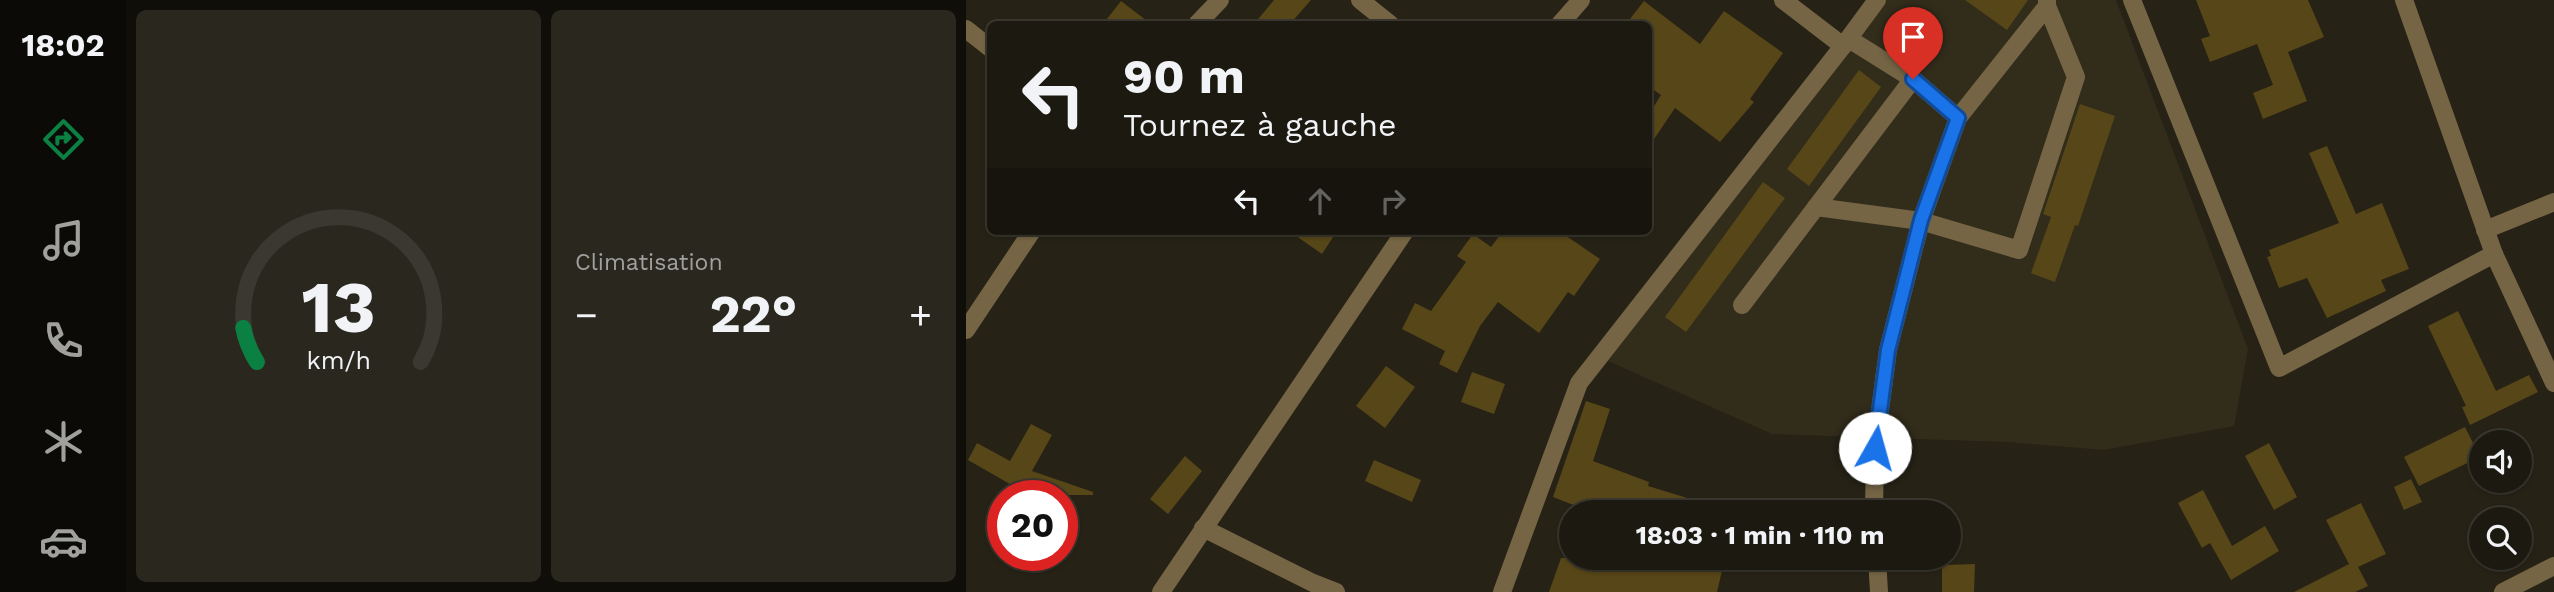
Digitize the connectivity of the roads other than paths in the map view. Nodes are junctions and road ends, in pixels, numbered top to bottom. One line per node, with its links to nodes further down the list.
1 (1220, 0): 9 (street)
2 (1360, 0): 10 (street)
3 (1581, 0): 11 (street)
4 (1783, 0): 13 (street)
5 (1877, 0): 13 (street)
6 (2132, 0): 23 (street)
7 (2404, 0): 20 (street)
8 (2047, 3): 16 (street); 19 (street)
9 (1200, 21)
10 (1386, 21)
11 (1563, 21)
12 (966, 29): 14 (street)
13 (1846, 43): 15 (street); 33 (street)
14 (987, 46)
15 (1913, 79): 16 (street); 18 (street)
16 (1958, 118): 19 (street)
17 (2554, 202): 20 (street)
18 (1816, 207): 19 (street); 24 (street)
19 (1921, 220): 27 (street)
20 (2485, 230): 23 (street)
21 (1029, 235): 25 (street)
22 (1402, 235): 28 (street)
23 (2494, 254): 26 (street)
24 (1742, 304)
25 (966, 330)
26 (2554, 383)
27 (1874, 500)
28 (1203, 528): 31 (street); 32 (street)
29 (2554, 566): 35 (street)
30 (1878, 570): 34 (street)
31 (1161, 592)
32 (1336, 592)
33 (1502, 592)
34 (1880, 592)
35 (2503, 592)

